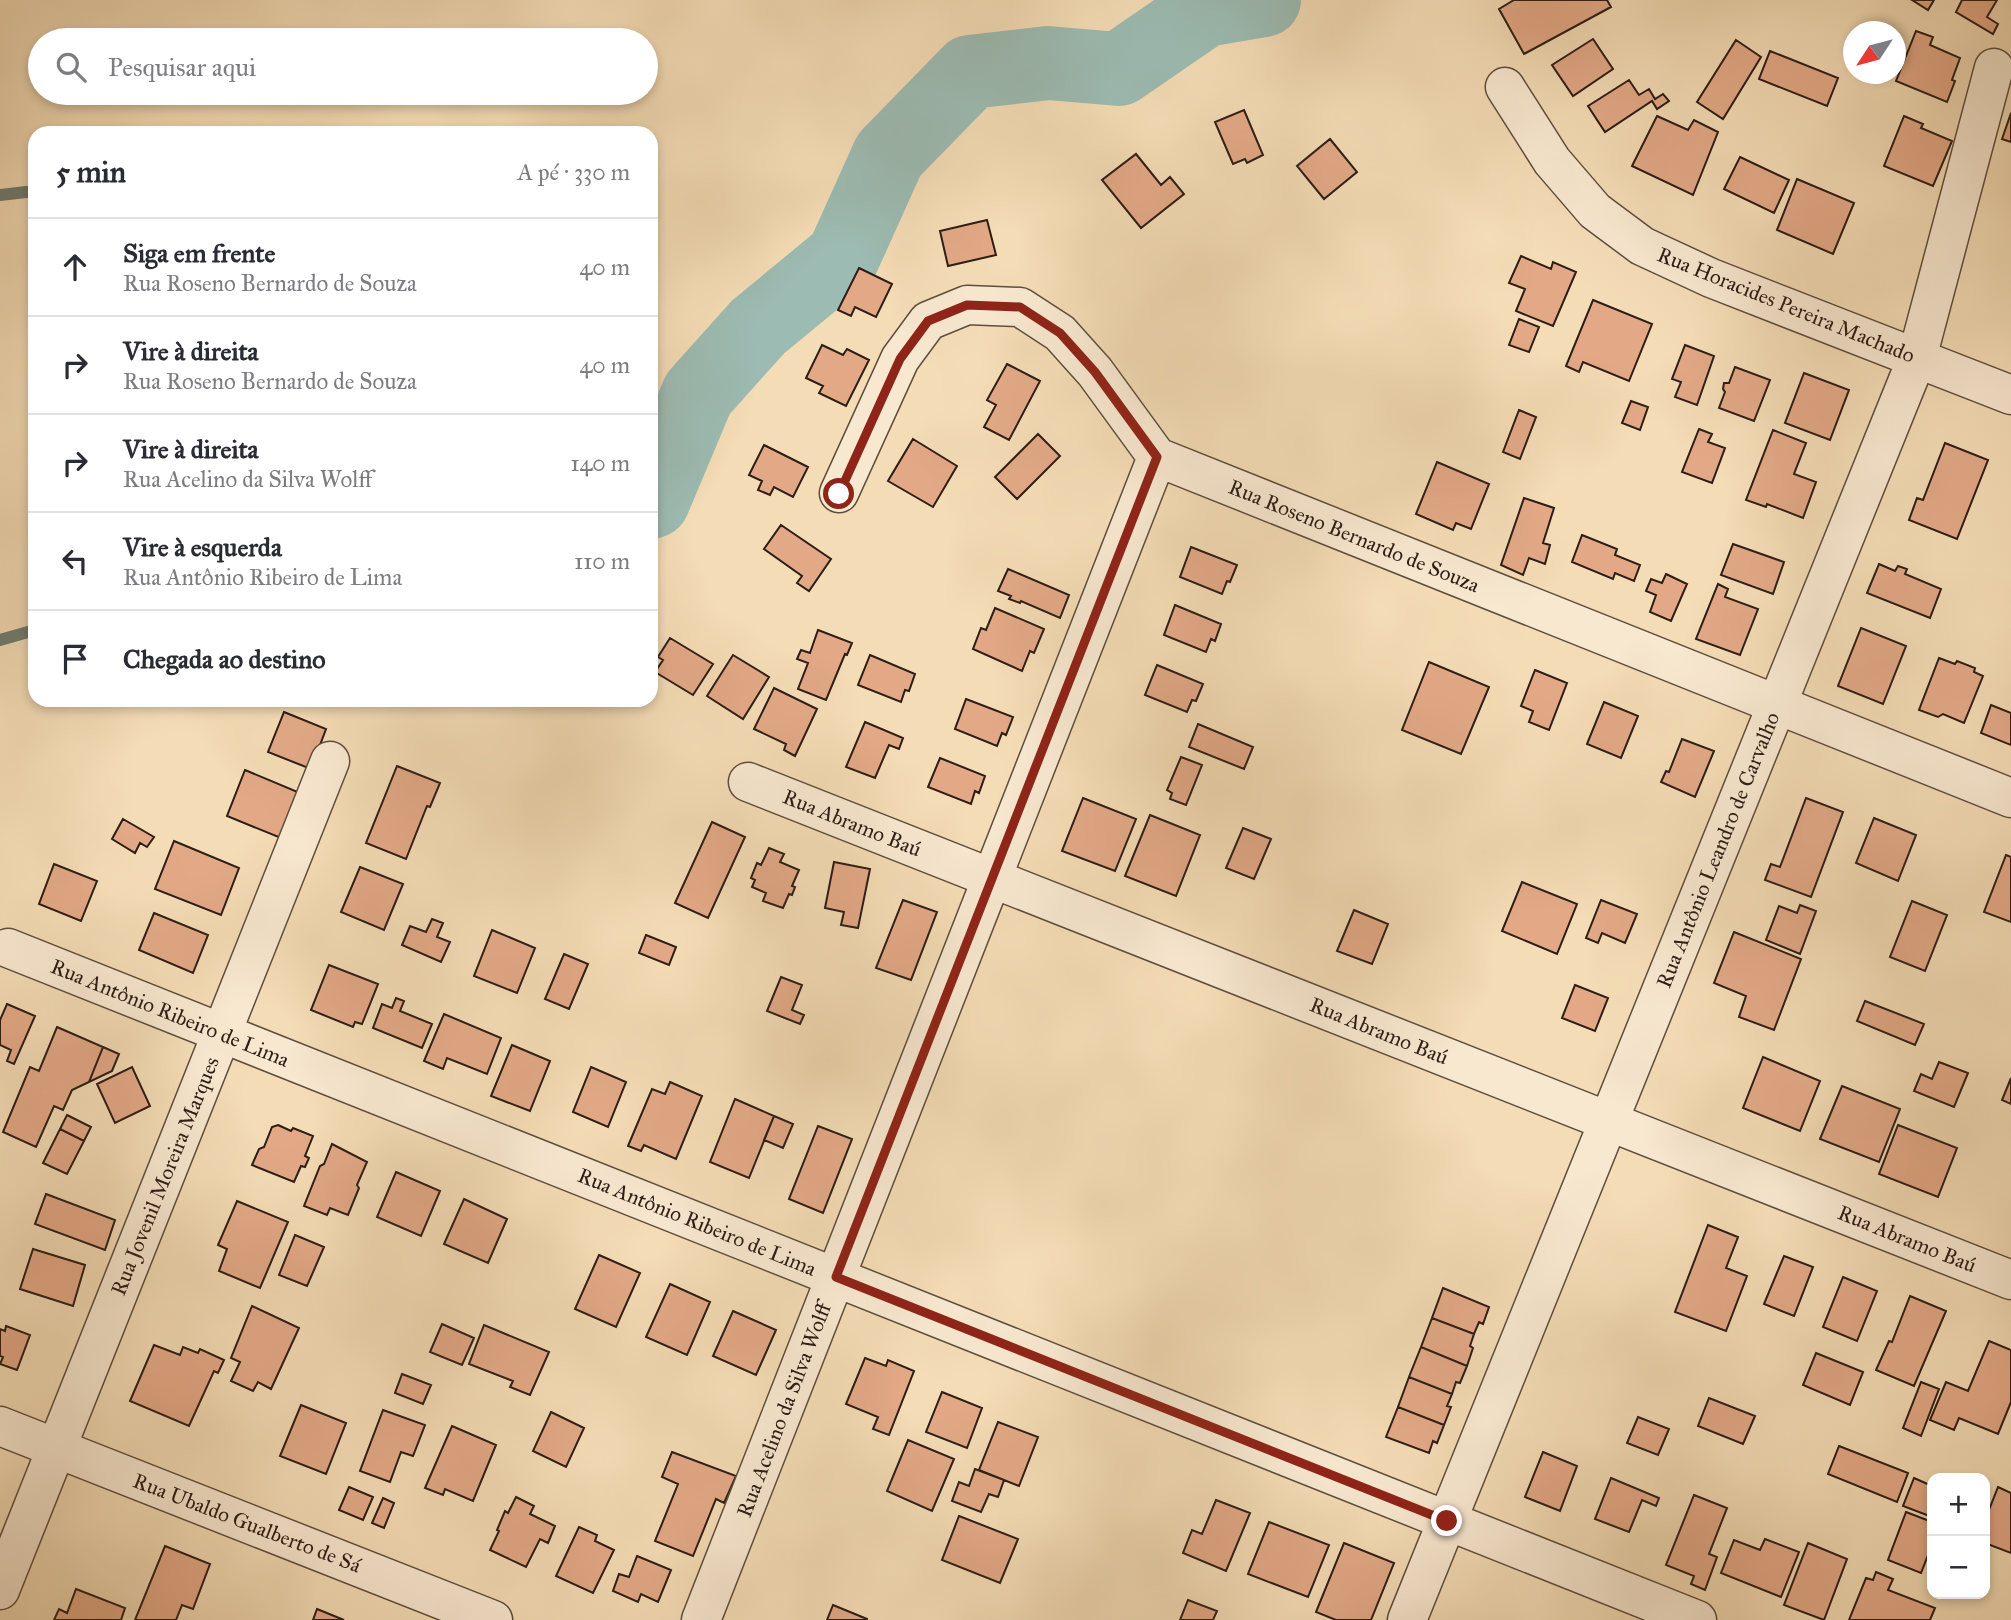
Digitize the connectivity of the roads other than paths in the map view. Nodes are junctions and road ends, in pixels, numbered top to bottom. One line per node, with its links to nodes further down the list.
1 (1994, 68): 3 (street, Rua Antônio Leandro de Carvalho)
2 (1504, 87): 3 (street, Rua Horacides Pereira Machado)
3 (1917, 358): 4 (street, Rua Horacides Pereira Machado); 7 (street, Rua Antônio Leandro de Carvalho)
4 (2011, 395)
5 (1157, 457): 6 (street); 7 (street, Rua Roseno Bernardo de Souza); 11 (street, Rua Acelino da Silva Wolff)
6 (839, 494)
7 (1777, 704): 10 (street, Rua Roseno Bernardo de Souza); 14 (street, Rua Antônio Leandro de Carvalho)
8 (330, 761): 13 (street, Rua Jovenil Moreira Marques)
9 (748, 782): 11 (street, Rua Abramo Baú)
10 (2011, 798)
11 (992, 878): 14 (street, Rua Abramo Baú); 15 (street, Rua Acelino da Silva Wolff)
12 (8, 948): 13 (street, Rua Antônio Ribeiro de Lima)
13 (222, 1033): 15 (street, Rua Antônio Ribeiro de Lima); 18 (street, Rua Jovenil Moreira Marques)
14 (1609, 1121): 16 (street, Rua Abramo Baú); 19 (street, Rua Antônio Leandro de Carvalho)
15 (836, 1277): 19 (street, Rua Antônio Ribeiro de Lima); 22 (street, Rua Acelino da Silva Wolff)
16 (2011, 1280)
17 (0, 1426): 18 (street, Rua Ubaldo Gualberto de Sá)
18 (57, 1448): 20 (street, Rua Jovenil Moreira Marques); 21 (street, Rua Ubaldo Gualberto de Sá)
19 (1447, 1521): 23 (street, Rua Antônio Leandro de Carvalho); 24 (street, Rua Antônio Ribeiro de Lima)
20 (0, 1590)
21 (493, 1620)
22 (701, 1620)
23 (1407, 1620)
24 (1697, 1620)

